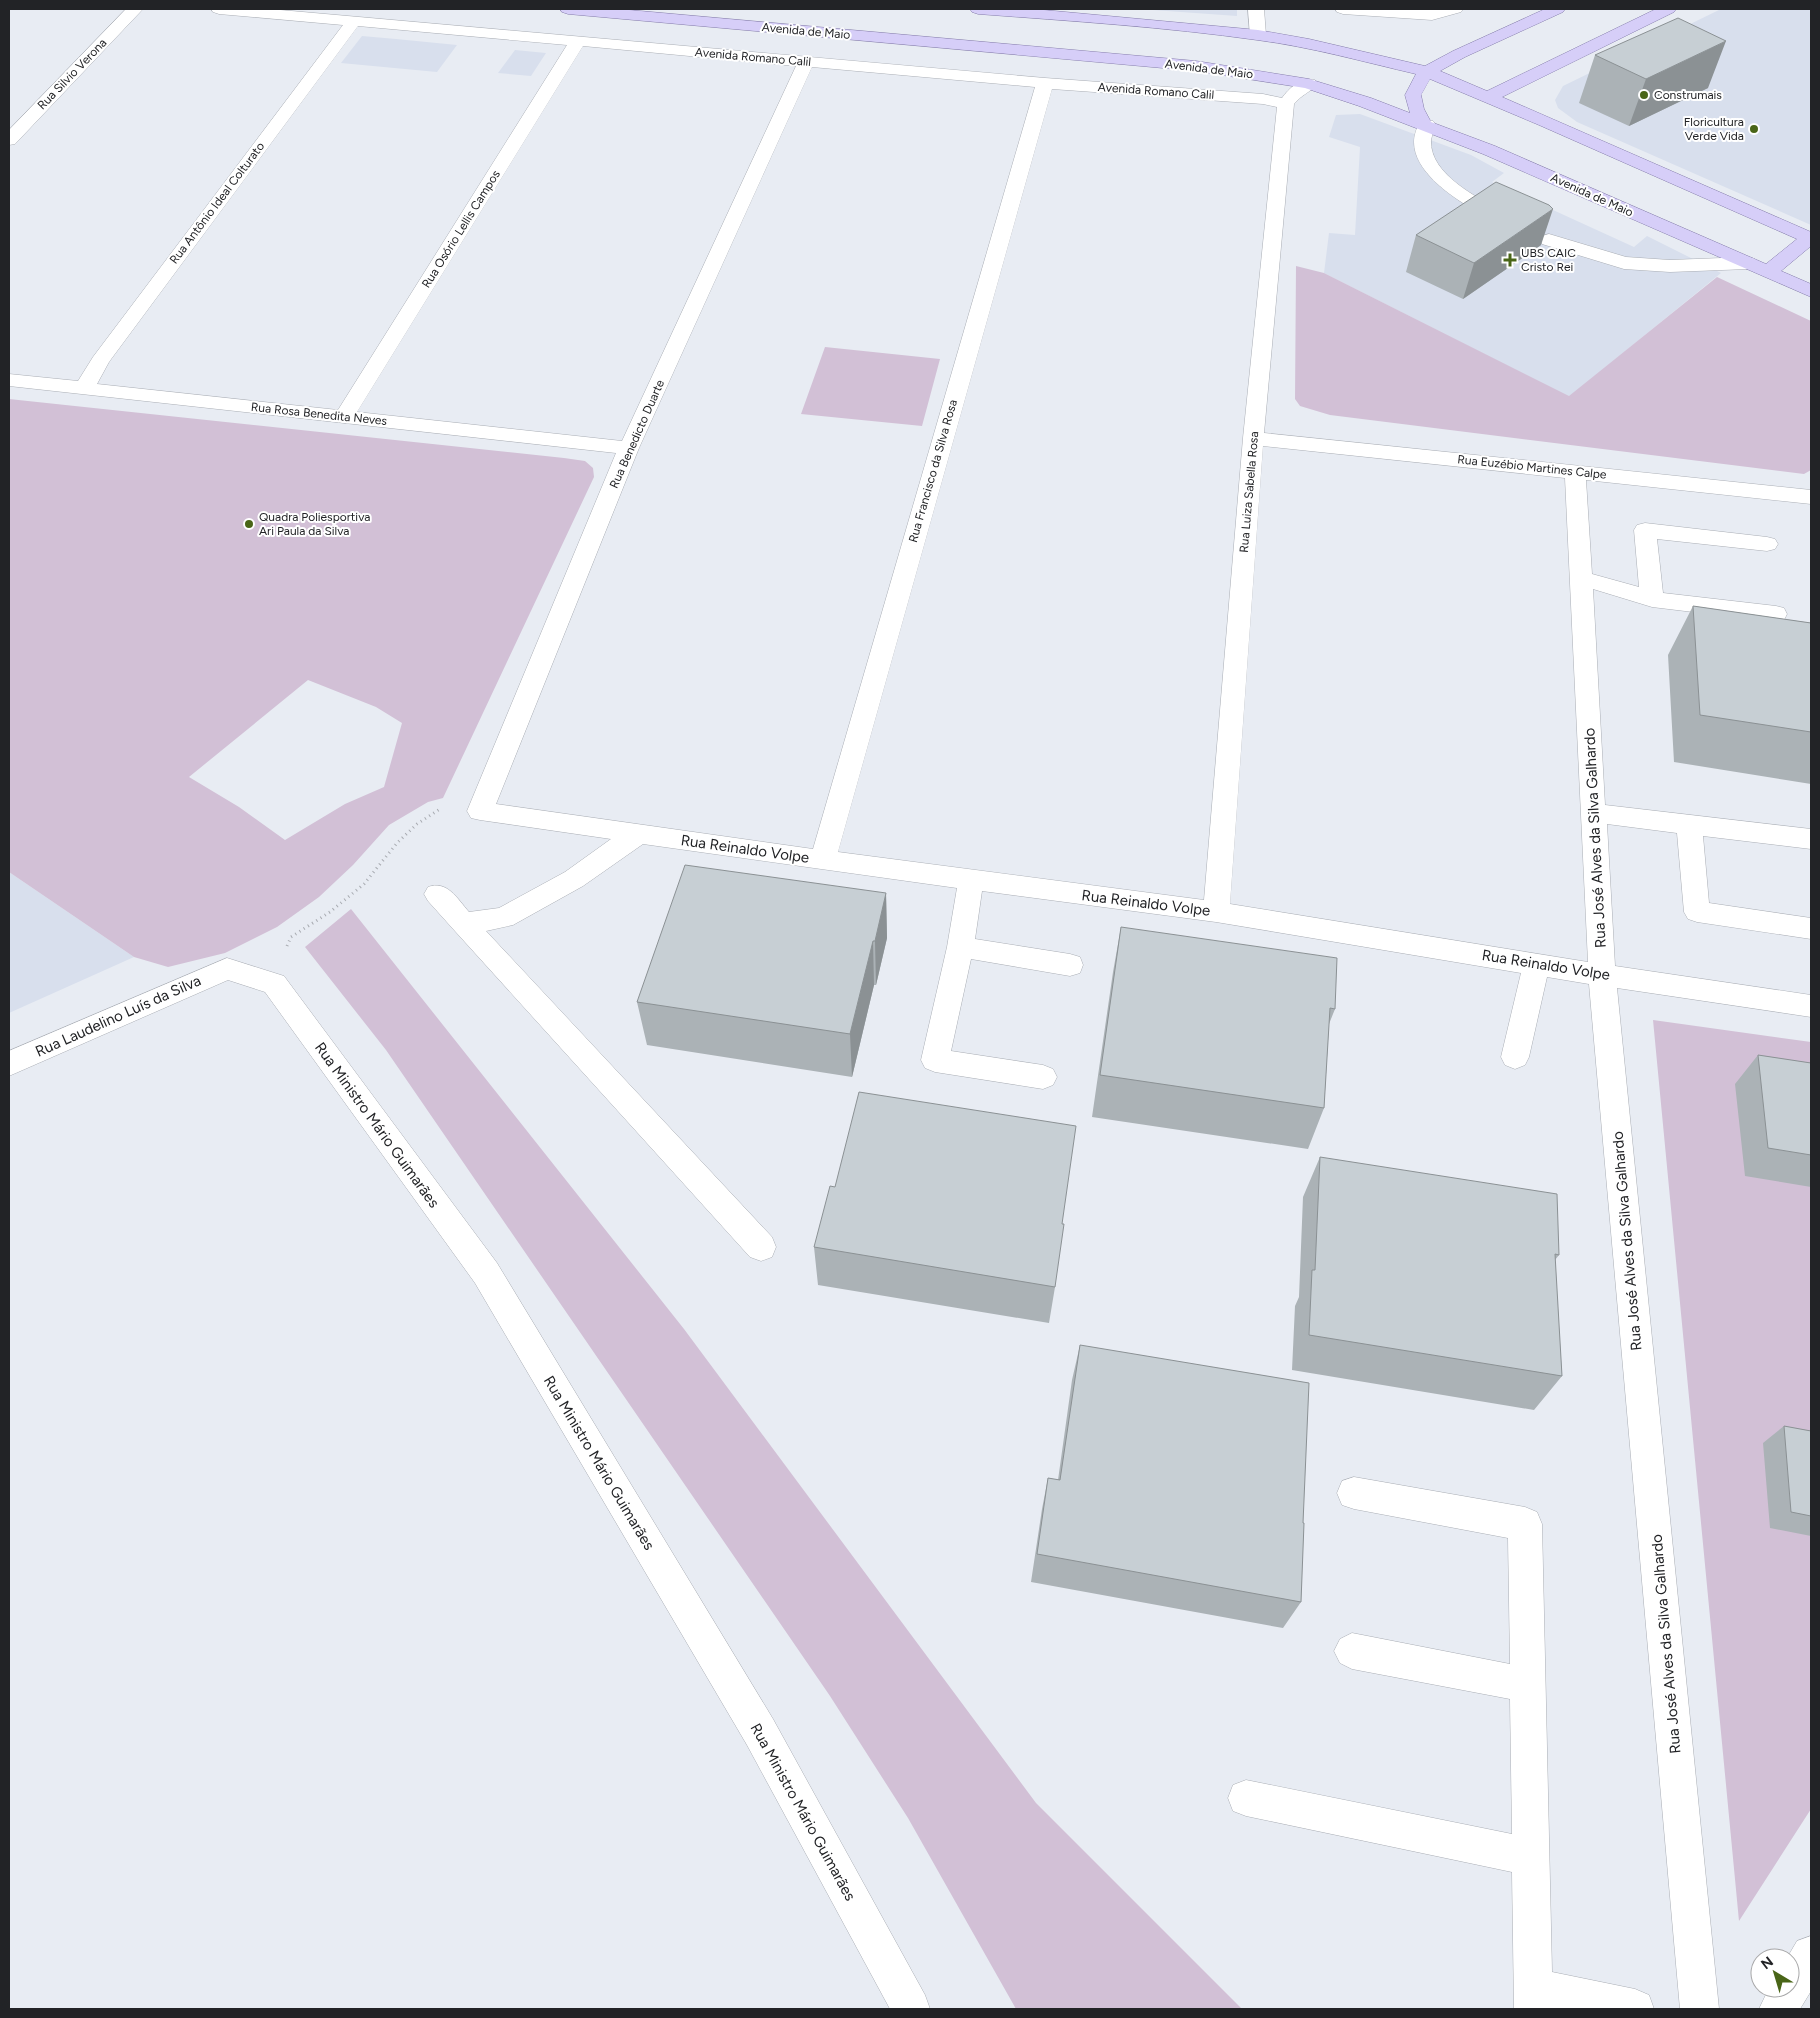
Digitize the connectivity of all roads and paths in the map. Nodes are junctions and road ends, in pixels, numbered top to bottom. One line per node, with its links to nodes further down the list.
1 (135, 9): 22 (street, Rua Silvio Verona)
2 (219, 9): 11 (street, Avenida Romano Calil)
3 (568, 9): 14 (main road, Avenida de Maio)
4 (978, 9): 10 (main road)
5 (1256, 9): 12 (street)
6 (1343, 9): 7 (street)
7 (1455, 9)
8 (1556, 9): 16 (main road)
9 (1668, 9): 19 (main road)
10 (1067, 17): 12 (main road); 14 (main road)
11 (354, 21): 13 (street, Avenida Romano Calil); 30 (street, Rua Antônio Ideal Colturato)
12 (1258, 35): 16 (main road)
13 (578, 41): 15 (street, Avenida Romano Calil); 31 (street, Rua Osório Lellis Campos)
14 (1058, 54): 18 (main road, Avenida de Maio)
15 (806, 62): 17 (street, Avenida Romano Calil); 33 (street, Rua Benedicto Duarte)
16 (1427, 72): 19 (main road); 21 (main road)
17 (1045, 83): 20 (street, Avenida Romano Calil); 45 (street, Rua Francisco da Silva Rosa)
18 (1309, 84): 20 (street); 21 (main road, Avenida de Maio)
19 (1488, 97): 24 (main road)
20 (1286, 104): 32 (street, Rua Luiza Sabella Rosa)
21 (1426, 124): 23 (street); 26 (main road, Avenida de Maio)
22 (9, 140)
23 (1496, 215)
24 (1810, 238): 27 (main road)
25 (1549, 240): 26 (street)
26 (1748, 263): 27 (main road, Avenida de Maio)
27 (1768, 272): 28 (main road, Avenida de Maio)
28 (1811, 291)
29 (9, 380): 30 (street, Rua Rosa Benedita Neves)
30 (84, 388): 31 (street, Rua Rosa Benedita Neves)
31 (344, 417): 33 (street, Rua Rosa Benedita Neves)
32 (1253, 438): 34 (street, Rua Euzébio Martines Calpe); 48 (street, Rua Luiza Sabella Rosa)
33 (629, 448): 40 (street, Rua Benedicto Duarte)
34 (1575, 472): 35 (street, Rua Euzébio Martines Calpe); 37 (street, Rua José Alves da Silva Galhardo)
35 (1811, 497)
36 (1767, 544): 38 (street)
37 (1581, 579): 38 (street); 41 (street, Rua José Alves da Silva Galhardo)
38 (1652, 600): 39 (street)
39 (1776, 614)
40 (482, 805): 43 (street, Rua Reinaldo Volpe); 55 (path)
41 (1594, 813): 42 (street); 54 (street, Rua José Alves da Silva Galhardo)
42 (1689, 824): 44 (street); 50 (street)
43 (638, 834): 45 (street, Rua Reinaldo Volpe); 49 (street)
44 (1811, 839)
45 (823, 860): 46 (street, Rua Reinaldo Volpe)
46 (971, 880): 48 (street, Rua Reinaldo Volpe); 51 (street)
47 (437, 894): 49 (street)
48 (1216, 912): 52 (street, Rua Reinaldo Volpe)
49 (463, 923): 60 (street)
50 (1811, 928)
51 (960, 947): 53 (street); 59 (street)
52 (1537, 964): 54 (street, Rua Reinaldo Volpe); 57 (street)
53 (1070, 966)
54 (1602, 975): 56 (street, Rua Reinaldo Volpe); 70 (street, Rua José Alves da Silva Galhardo)
55 (274, 984): 58 (street, Rua Laudelino Luís da Silva); 68 (street, Rua Ministro Mário Guimarães)
56 (1811, 1006)
57 (1515, 1057)
58 (9, 1064)
59 (1043, 1077)
60 (762, 1247)
61 (1354, 1492): 63 (street)
62 (1352, 1651): 63 (street)
63 (1528, 1685): 65 (street)
64 (1246, 1798): 65 (street)
65 (1531, 1857): 67 (street)
66 (1811, 1955): 71 (street)
67 (1533, 1998): 69 (street)
68 (911, 2009)
69 (1635, 2009)
70 (1700, 2009)
71 (1778, 2009)

